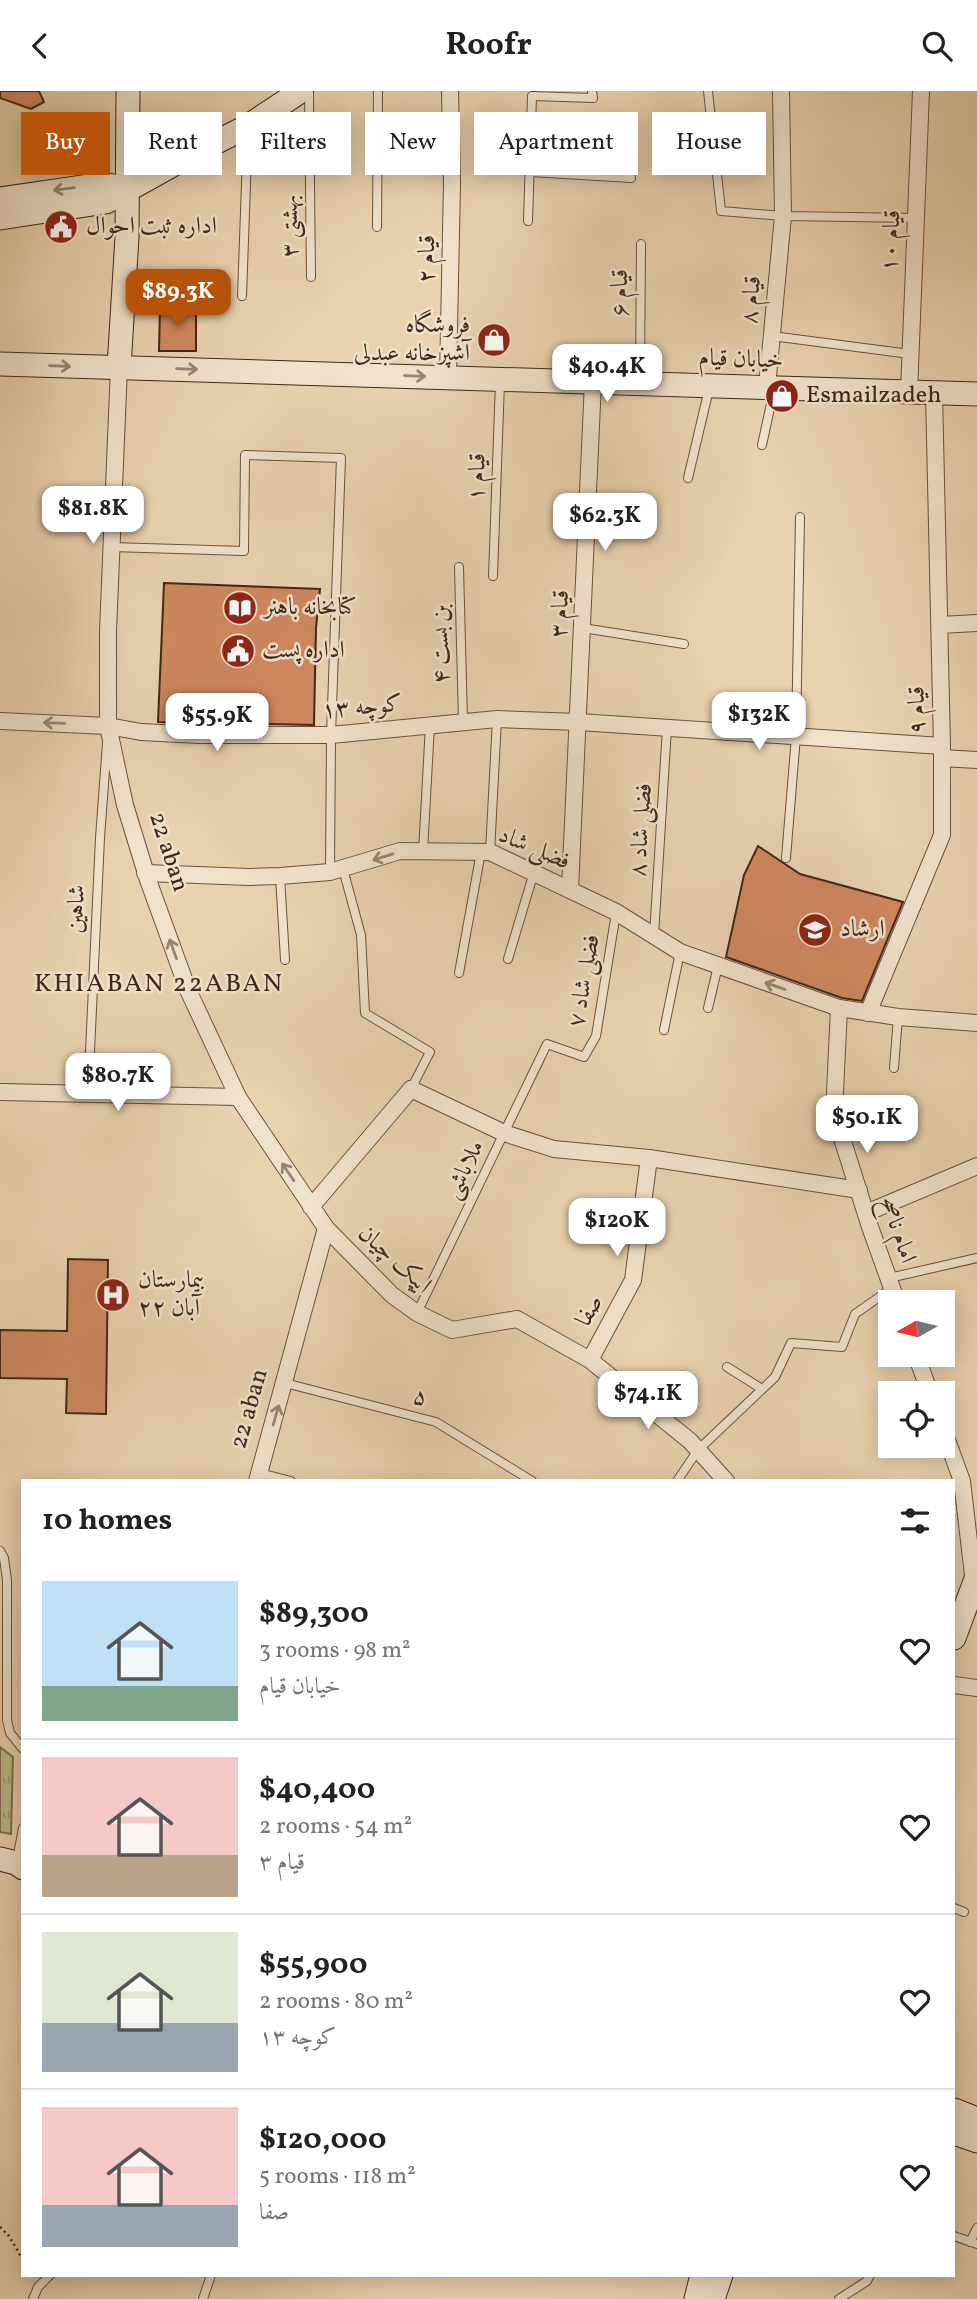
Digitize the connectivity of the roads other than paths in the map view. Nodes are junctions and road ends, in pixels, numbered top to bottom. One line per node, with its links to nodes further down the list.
1 (128, 91): 17 (main road, 22 aban)
2 (301, 91): 10 (main road)
3 (309, 91): 25 (lane, بهشتی ۳)
4 (378, 91): 23 (lane)
5 (450, 91): 31 (street, قیام ۲)
6 (592, 91): 11 (lane)
7 (708, 91): 19 (lane)
8 (782, 91): 19 (street, قیام ۸)
9 (921, 92): 21 (street, قیام ۱۰)
10 (269, 112)
11 (532, 112)
12 (236, 132): 17 (main road)
13 (246, 175): 26 (lane)
14 (530, 175): 22 (lane)
15 (580, 175): 16 (lane)
16 (631, 178)
17 (128, 189): 18 (main road, one-way to 18); 20 (main road); 30 (main road, 22 aban)
18 (0, 199)
19 (783, 216): 21 (lane); 27 (street, قیام ۸)
20 (0, 218)
21 (916, 218): 28 (street, قیام ۱۰)
22 (528, 221)
23 (377, 227)
24 (641, 244): 34 (lane, قیام ۶)
25 (311, 277)
26 (242, 296)
27 (772, 337): 28 (lane); 36 (street, قیام ۸)
28 (910, 354): 37 (street, قیام ۱۰)
29 (0, 364): 30 (main road, خیابان قیام, one-way to 30)
30 (119, 367): 31 (main road, خیابان قیام, one-way to 31); 43 (street, 22 aban)
31 (448, 377): 32 (main road, خیابان قیام)
32 (500, 379): 33 (main road, خیابان قیام); 45 (lane, قیام ۱)
33 (593, 382): 34 (main road, خیابان قیام); 48 (street, قیام ۳)
34 (639, 383): 35 (main road, خیابان قیام)
35 (710, 386): 36 (main road, خیابان قیام); 41 (lane)
36 (771, 387): 37 (main road, خیابان قیام); 40 (lane)
37 (909, 392): 38 (main road, خیابان قیام)
38 (934, 393): 39 (main road, خیابان قیام); 47 (street, قیام ۹)
39 (977, 394)
40 (762, 445)
41 (688, 478)
42 (800, 517): 58 (lane)
43 (111, 547): 55 (street, 22 aban); 57 (lane)
44 (459, 567): 52 (lane, بن بست ۴)
45 (493, 576)
46 (977, 623): 47 (street)
47 (940, 625): 59 (street, قیام ۹)
48 (583, 628): 49 (lane); 53 (street, قیام ۳)
49 (684, 644)
50 (497, 719): 52 (street, کوچه ۱۳); 53 (street, کوچه ۱۳); 62 (lane)
51 (0, 721): 55 (street, کوچه ۱۳, one-way to 51)
52 (463, 721): 54 (street, کوچه ۱۳)
53 (579, 722): 56 (street, کوچه ۱۳); 68 (street, قیام ۳)
54 (430, 724): 57 (street, کوچه ۱۳); 61 (lane)
55 (108, 726): 57 (street, کوچه ۱۳); 66 (street, 22 aban); 86 (lane, شاهین)
56 (667, 728): 58 (street, کوچه ۱۳); 70 (lane, فضلی شاد ۸)
57 (331, 736): 64 (lane)
58 (796, 736): 59 (street, کوچه ۱۳); 63 (lane)
59 (942, 752): 60 (street, کوچه ۱۳); 78 (street, قیام ۹)
60 (977, 760)
61 (423, 852): 62 (street, فضلی شاد); 64 (street, فضلی شاد, one-way to 64)
62 (485, 852): 65 (street, فضلی شاد); 75 (lane)
63 (786, 858)
64 (336, 871): 67 (street, فضلی شاد); 84 (lane)
65 (534, 872): 68 (street, فضلی شاد); 72 (lane)
66 (145, 873): 67 (street, فضلی شاد); 87 (street, 22 aban, one-way to 66)
67 (280, 876): 73 (lane)
68 (570, 889): 69 (street, فضلی شاد)
69 (617, 912): 70 (street, فضلی شاد); 82 (lane, فضلی شاد ۷)
70 (654, 935): 71 (street, فضلی شاد)
71 (680, 953): 74 (street, فضلی شاد); 81 (lane)
72 (508, 958)
73 (285, 960)
74 (718, 966): 76 (lane); 77 (street, فضلی شاد, one-way to 74)
75 (459, 973)
76 (708, 1008)
77 (839, 1009): 78 (street, فضلی شاد); 91 (street, امام ناصح)
78 (868, 1013): 79 (street, فضلی شاد)
79 (898, 1017): 80 (street, فضلی شاد); 83 (lane)
80 (977, 1023)
81 (664, 1030)
82 (547, 1044): 88 (lane, ملاباشی)
83 (894, 1069)
84 (411, 1089): 88 (street); 92 (street)
85 (0, 1092): 86 (street)
86 (88, 1094): 87 (street)
87 (238, 1097): 92 (street, 22 aban, one-way to 87)
88 (504, 1133): 89 (street); 97 (lane, ملاباشی)
89 (649, 1158): 91 (street); 98 (street, صفا)
90 (977, 1166): 93 (street)
91 (859, 1190): 93 (street, امام ناصح)
92 (311, 1207): 94 (street, 22 aban)
93 (866, 1213): 96 (street, امام ناصح)
94 (326, 1228): 97 (street, ایپک چیان); 100 (street, 22 aban)
95 (977, 1258): 96 (lane)
96 (893, 1289): 101 (lane)
97 (417, 1313): 98 (street, ایپک چیان)
98 (590, 1360): 102 (street, ایپک چیان)
99 (727, 1367): 101 (lane)
100 (285, 1383): 104 (street, 22 aban, one-way to 100); 105 (lane, ۵)
101 (762, 1389): 102 (lane)
102 (698, 1450): 106 (lane); 107 (street, ایپک چیان)
103 (954, 1458): 109 (street)
104 (258, 1477)
105 (529, 1479)
106 (678, 1479)
107 (724, 1479)
108 (0, 1551): 113 (lane)
109 (975, 1580): 110 (main road)
110 (955, 1635)
111 (955, 1685): 112 (street)
112 (977, 1688)
113 (21, 1747)
114 (21, 1835): 115 (lane)
115 (12, 1867)
116 (955, 1908): 117 (lane)
117 (964, 1912)
118 (955, 2110): 119 (main road)
119 (977, 2119)
120 (955, 2133): 121 (main road)
121 (977, 2141)
122 (977, 2228): 124 (lane)
123 (955, 2236): 124 (lane)
124 (974, 2243)
125 (48, 2277): 130 (lane)
126 (210, 2277): 131 (lane)
127 (702, 2277): 132 (main road)
128 (720, 2277): 133 (main road)
129 (869, 2277): 134 (lane)
130 (33, 2299)
131 (203, 2299)
132 (696, 2299)
133 (713, 2299)
134 (839, 2299)

